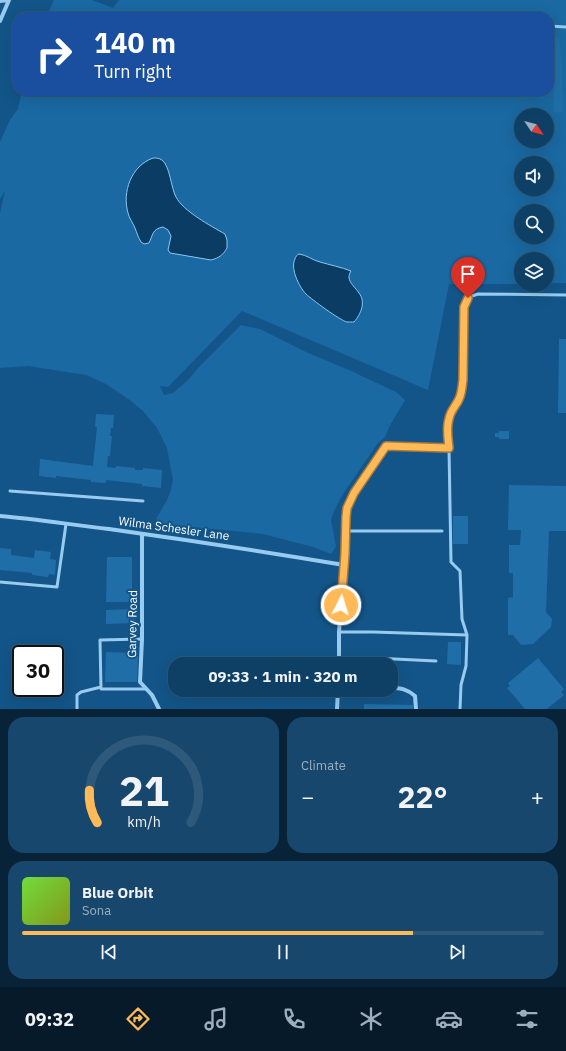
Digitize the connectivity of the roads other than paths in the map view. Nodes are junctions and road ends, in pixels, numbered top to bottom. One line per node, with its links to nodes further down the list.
1 (8, 0): 2 (street); 3 (street)
2 (0, 1)
3 (0, 21)
4 (554, 26): 5 (lane)
5 (566, 27)
6 (566, 295): 8 (lane)
7 (386, 446): 8 (lane); 13 (street)
8 (449, 448): 19 (lane)
9 (10, 491): 10 (lane)
10 (143, 501)
11 (0, 516): 12 (street, Wilma Schesler Lane)
12 (66, 524): 15 (street, Wilma Schesler Lane); 17 (lane)
13 (346, 531): 14 (lane); 16 (street)
14 (442, 531)
15 (142, 534): 16 (street, Wilma Schesler Lane); 20 (street, Garvey Road)
16 (344, 565): 18 (street)
17 (0, 582)
18 (339, 632): 19 (lane); 21 (street)
19 (467, 635): 32 (lane)
20 (142, 639): 24 (lane); 26 (street, Garvey Road)
21 (339, 657)
22 (398, 659): 23 (lane)
23 (436, 661)
24 (100, 687): 26 (lane); 28 (lane)
25 (398, 688): 31 (street)
26 (147, 689): 29 (street, Garvey Road)
27 (338, 697): 30 (street)
28 (78, 709)
29 (159, 709)
30 (337, 709)
31 (416, 709)
32 (460, 709)

